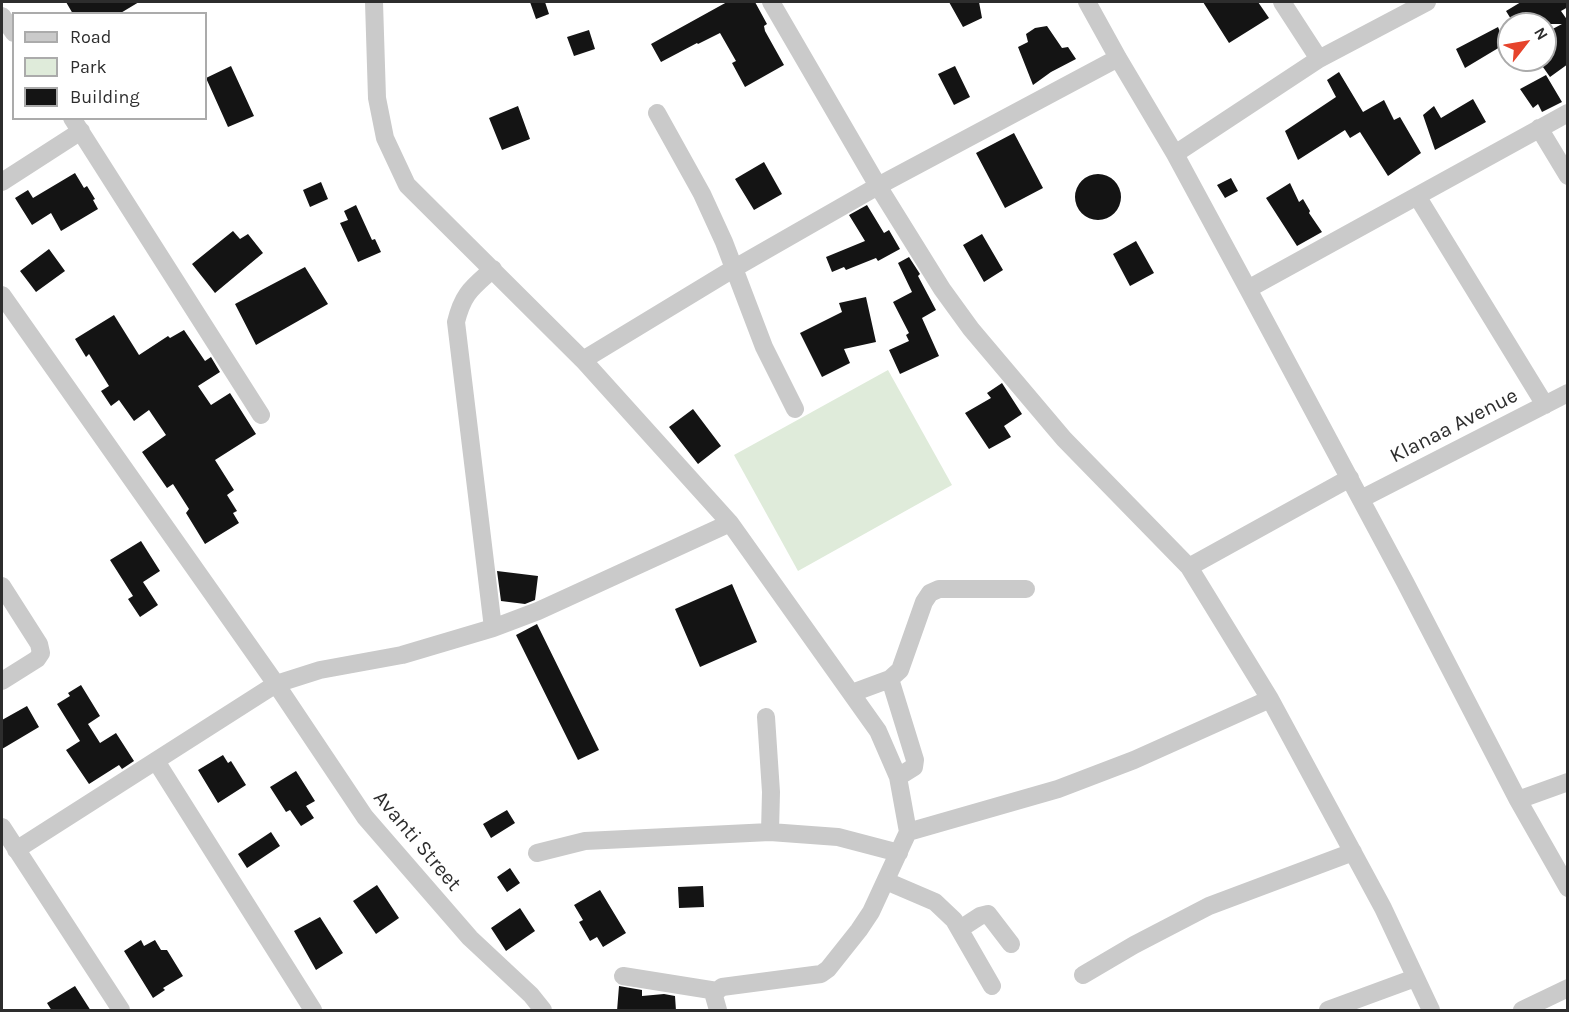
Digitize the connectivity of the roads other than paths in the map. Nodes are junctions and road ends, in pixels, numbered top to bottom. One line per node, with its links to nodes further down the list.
1 (374, 2): 19 (street)
2 (771, 2): 17 (street)
3 (1088, 2): 8 (street)
4 (1282, 2): 9 (street)
5 (1427, 2): 9 (street)
6 (2, 16): 7 (street)
7 (12, 30)
8 (1118, 58): 14 (street); 17 (street)
9 (1319, 59): 14 (street)
10 (657, 113): 20 (street)
11 (1568, 114): 13 (street)
12 (76, 125): 16 (street); 27 (street)
13 (1539, 128): 15 (street); 18 (street)
14 (1175, 154): 21 (street)
15 (1568, 176)
16 (2, 182)
17 (878, 186): 20 (street); 31 (street)
18 (1417, 196): 21 (street); 25 (street)
19 (493, 269): 23 (street); 34 (street)
20 (733, 269): 23 (street); 26 (street)
21 (1248, 289): 28 (street)
22 (2, 295): 37 (street, Avanti Street)
23 (583, 360): 30 (street)
24 (1568, 393): 25 (street, Klanaa Avenue)
25 (1545, 405): 29 (street, Klanaa Avenue)
26 (795, 409)
27 (261, 415)
28 (1350, 478): 29 (street); 31 (street)
29 (1361, 499): 44 (street)
30 (730, 524): 34 (street); 38 (street)
31 (1189, 567): 39 (street)
32 (2, 586): 36 (street)
33 (1026, 589): 35 (street)
34 (493, 628): 37 (street)
35 (890, 679): 38 (street); 42 (street)
36 (2, 681)
37 (276, 684): 41 (street); 64 (street, Avanti Street)
38 (852, 693): 42 (street)
39 (1270, 699): 47 (street); 49 (street)
40 (766, 717): 46 (street)
41 (156, 761): 48 (street); 63 (street)
42 (898, 777): 47 (street)
43 (1568, 782): 44 (street)
44 (1518, 800): 53 (street)
45 (2, 827): 48 (street)
46 (770, 832): 50 (street); 51 (street)
47 (908, 832): 51 (street)
48 (16, 849): 62 (street)
49 (1353, 852): 56 (street); 58 (street)
50 (537, 853)
51 (899, 853): 52 (street)
52 (886, 881): 54 (street); 61 (street)
53 (1568, 888)
54 (960, 928): 55 (street); 59 (street)
55 (1011, 944)
56 (1083, 975)
57 (623, 976): 61 (street)
58 (1415, 978): 66 (street); 67 (street)
59 (992, 986)
60 (1568, 988): 68 (street)
61 (717, 991): 65 (street)
62 (121, 1011)
63 (313, 1011)
64 (543, 1011)
65 (718, 1011)
66 (1328, 1011)
67 (1431, 1011)
68 (1522, 1011)

